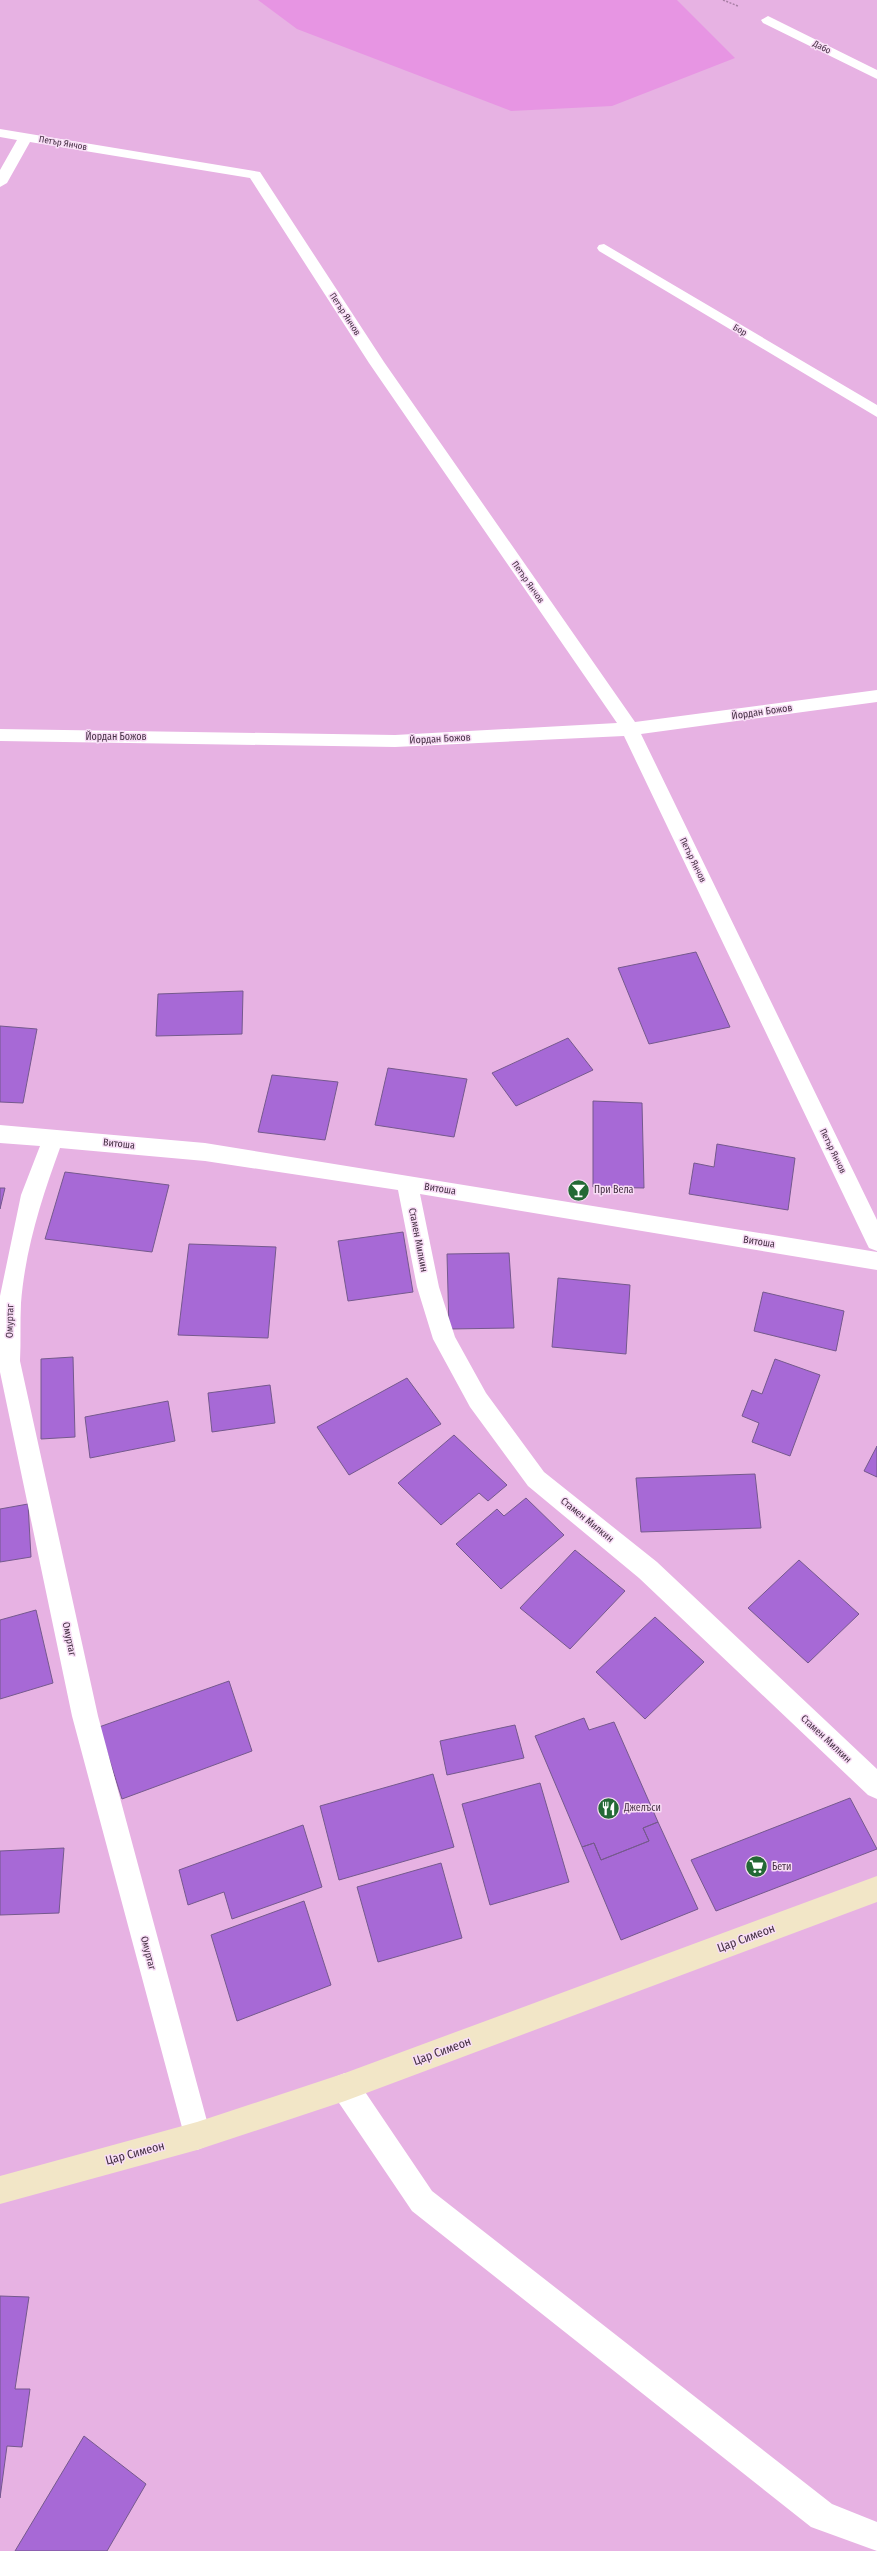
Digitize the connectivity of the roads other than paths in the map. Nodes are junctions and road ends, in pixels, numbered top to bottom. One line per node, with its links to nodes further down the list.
1 (768, 20): 2 (street, Дабо)
2 (877, 75)
3 (0, 133): 4 (street, Петър Янчов)
4 (26, 137): 5 (street); 9 (street, Петър Янчов)
5 (0, 183)
6 (604, 248): 7 (street, Бор)
7 (877, 412)
8 (877, 696): 9 (street, Йордан Божов)
9 (630, 730): 10 (street, Йордан Божов); 14 (street, Петър Янчов)
10 (0, 735)
11 (0, 1134): 12 (street, Витоша)
12 (53, 1138): 13 (street, Витоша); 19 (street, Омуртаг)
13 (407, 1183): 15 (street, Витоша); 16 (street, Стамен Милкин)
14 (877, 1242)
15 (877, 1261)
16 (877, 1786)
17 (877, 1889): 18 (street, Цар Симеон)
18 (345, 2087): 19 (street, Цар Симеон); 21 (street)
19 (198, 2136): 20 (street, Цар Симеон)
20 (0, 2190)
21 (877, 2537)

